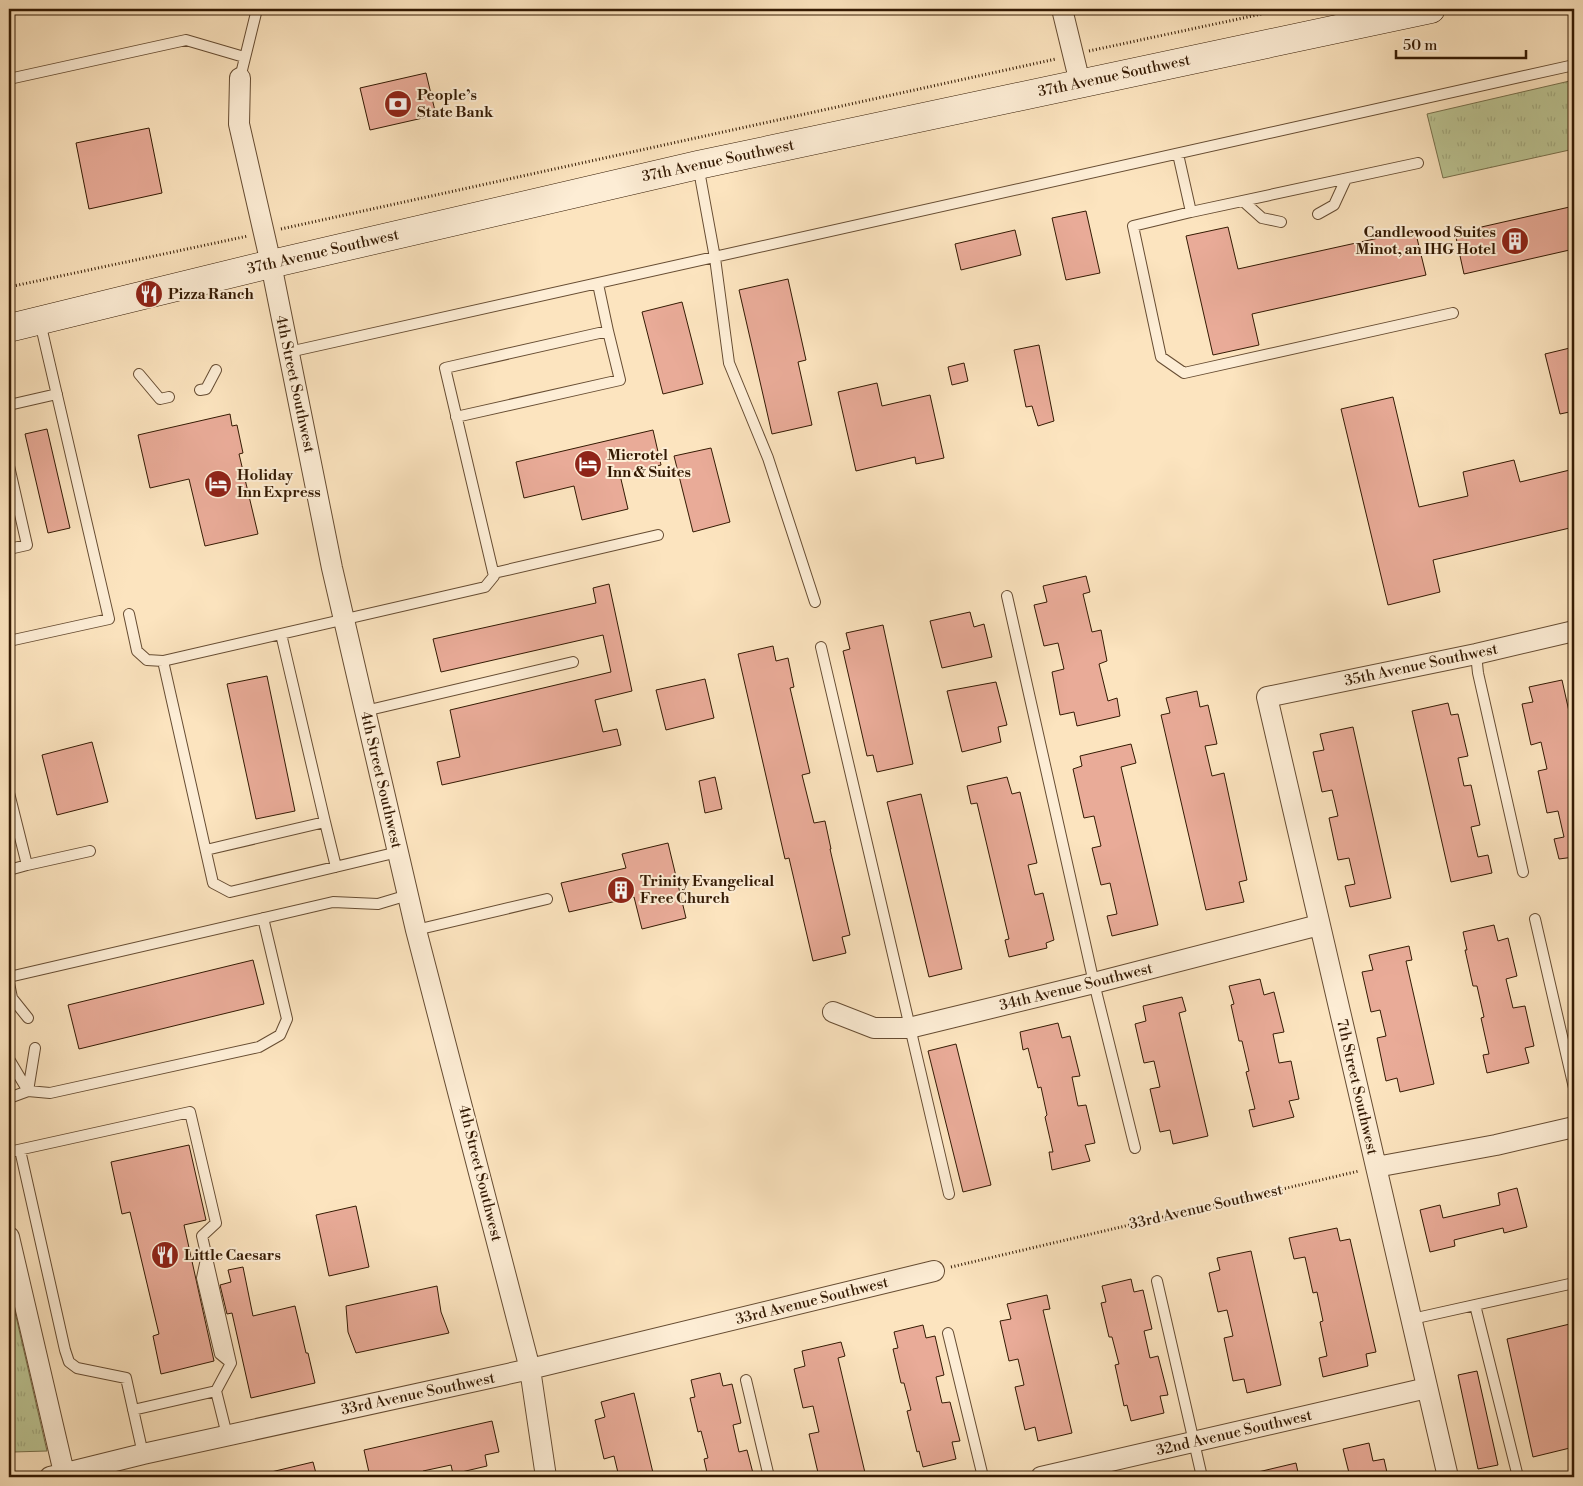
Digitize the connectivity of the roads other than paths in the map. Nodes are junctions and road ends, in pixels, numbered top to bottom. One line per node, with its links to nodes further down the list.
1 (257, 9): 4 (lane)
2 (1062, 9): 8 (street)
3 (1430, 9): 8 (main road, 37th Avenue Southwest)
4 (244, 57): 6 (lane); 7 (lane)
5 (1574, 65): 9 (lane)
6 (240, 78): 18 (street, 4th Street Southwest)
7 (9, 79)
8 (1080, 83): 11 (main road, 37th Avenue Southwest)
9 (1178, 154): 14 (lane); 17 (lane)
10 (1418, 162): 12 (lane)
11 (698, 164): 17 (lane); 18 (main road, 37th Avenue Southwest)
12 (1346, 179): 13 (lane); 15 (lane)
13 (1243, 201): 14 (lane); 16 (lane)
14 (1191, 212): 20 (lane)
15 (1318, 214)
16 (1281, 222)
17 (715, 258): 19 (lane); 37 (lane)
18 (270, 264): 21 (main road, 37th Avenue Southwest); 24 (street, 4th Street Southwest)
19 (598, 284): 23 (lane); 24 (lane)
20 (1453, 313)
21 (40, 321): 22 (main road, 37th Avenue Southwest); 28 (lane)
22 (9, 328)
23 (608, 331): 31 (lane); 31 (lane)
24 (289, 352): 39 (street, 4th Street Southwest)
25 (216, 370): 27 (lane)
26 (139, 374): 29 (lane)
27 (200, 390)
28 (57, 394): 30 (lane); 42 (lane)
29 (169, 397)
30 (9, 406)
31 (456, 417): 35 (lane)
32 (9, 466): 34 (lane)
33 (658, 535): 35 (lane)
34 (9, 549)
35 (494, 573): 39 (lane)
36 (1007, 596): 66 (lane)
37 (815, 602)
38 (129, 614): 45 (lane)
39 (344, 619): 41 (lane); 48 (street, 4th Street Southwest)
40 (1574, 631): 44 (street, 35th Avenue Southwest)
41 (281, 634): 45 (lane); 50 (lane)
42 (9, 641)
43 (821, 647): 70 (lane)
44 (1476, 654): 47 (street, 35th Avenue Southwest); 57 (lane)
45 (163, 661): 51 (lane)
46 (573, 662): 48 (lane)
47 (1267, 697): 62 (street, 7th Street Southwest)
48 (365, 712): 53 (street, 4th Street Southwest)
49 (9, 793): 54 (lane)
50 (325, 822): 51 (lane); 55 (lane)
51 (206, 850): 55 (lane)
52 (90, 851): 54 (lane)
53 (398, 852): 55 (lane); 58 (street, 4th Street Southwest)
54 (27, 865): 56 (lane)
55 (336, 867)
56 (9, 870)
57 (1523, 872)
58 (408, 895): 60 (lane); 63 (street, 4th Street Southwest)
59 (548, 899): 63 (lane)
60 (263, 918): 64 (lane); 74 (lane)
61 (1534, 919): 73 (lane)
62 (1319, 924): 66 (street, 34th Avenue Southwest); 80 (street, 7th Street Southwest)
63 (416, 930): 89 (street, 4th Street Southwest)
64 (9, 977)
65 (9, 983): 67 (lane)
66 (1094, 983): 70 (street, 34th Avenue Southwest); 77 (lane)
67 (10, 1001): 69 (lane)
68 (833, 1012): 70 (street, 34th Avenue Southwest)
69 (28, 1018)
70 (909, 1028): 81 (lane)
71 (34, 1048): 74 (lane)
72 (9, 1059): 74 (lane)
73 (1574, 1088)
74 (28, 1091): 75 (lane)
75 (9, 1098)
76 (1574, 1127): 80 (street)
77 (1135, 1148)
78 (20, 1150): 79 (lane); 92 (lane); 93 (lane)
79 (9, 1152)
80 (1376, 1167): 87 (street, 7th Street Southwest)
81 (949, 1194)
82 (9, 1237): 97 (street)
83 (934, 1271): 89 (street, 33rd Avenue Southwest)
84 (1157, 1280): 95 (lane)
85 (1574, 1283): 86 (lane)
86 (1475, 1305): 87 (lane); 104 (lane)
87 (1412, 1319): 91 (street, 7th Street Southwest)
88 (948, 1333): 100 (lane)
89 (530, 1369): 94 (street, 33rd Avenue Southwest); 98 (street, 4th Street Southwest)
90 (746, 1380): 99 (lane)
91 (1427, 1388): 95 (street, 32nd Avenue Southwest); 103 (street, 7th Street Southwest)
92 (216, 1391): 93 (lane); 94 (lane)
93 (133, 1410): 96 (lane)
94 (227, 1436): 96 (street, 33rd Avenue Southwest)
95 (1194, 1442): 101 (street, 32nd Avenue Southwest); 102 (lane)
96 (144, 1454): 97 (street, 33rd Avenue Southwest)
97 (60, 1476)
98 (546, 1477)
99 (769, 1477)
100 (983, 1477)
101 (1041, 1477)
102 (1202, 1477)
103 (1448, 1477)
104 (1518, 1477)

